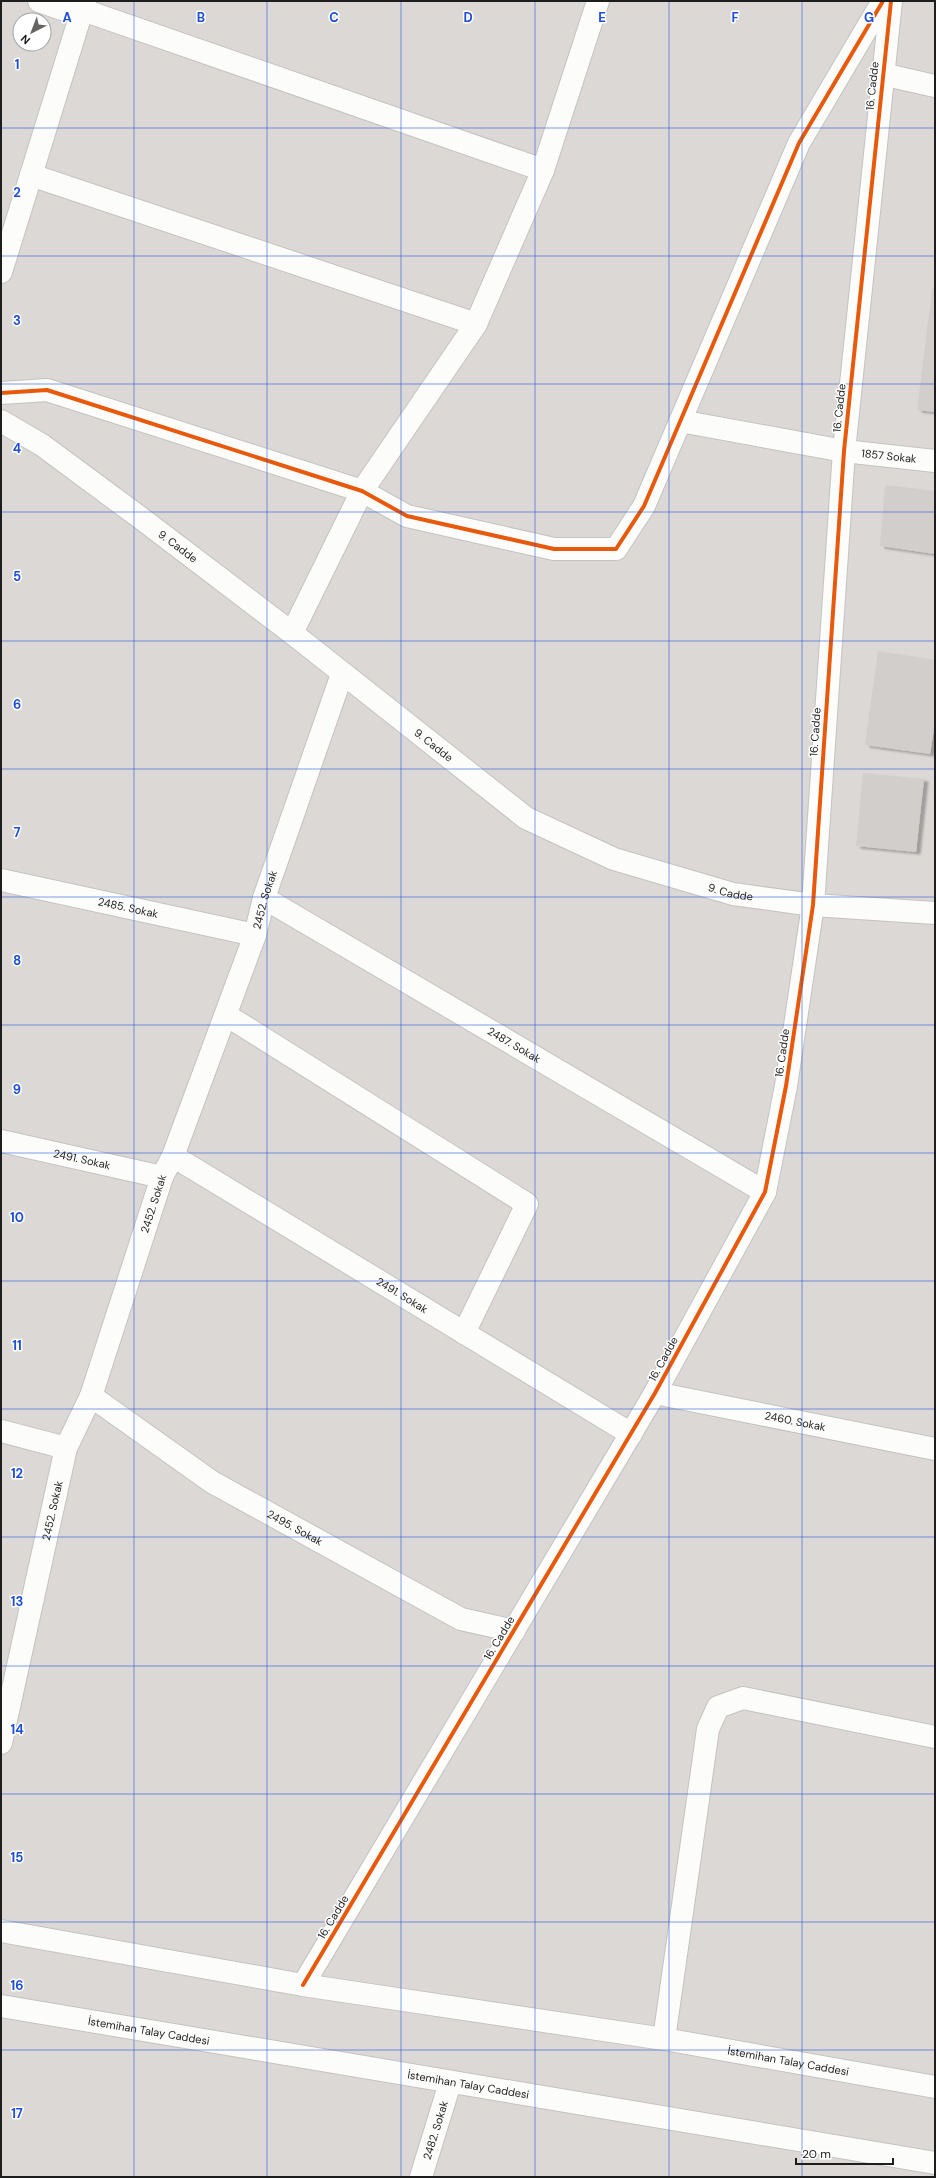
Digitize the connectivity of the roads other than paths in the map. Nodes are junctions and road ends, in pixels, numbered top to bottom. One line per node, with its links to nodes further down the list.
1 (39, 1): 5 (street)
2 (598, 1): 8 (street)
3 (883, 1): 14 (street)
4 (891, 1): 6 (street, 16. Cadde)
5 (84, 5): 8 (street); 9 (street)
6 (882, 74): 7 (street); 15 (street, 16. Cadde)
7 (935, 86)
8 (543, 170): 11 (street)
9 (31, 175): 10 (street); 11 (street)
10 (1, 272)
11 (476, 324): 17 (street)
12 (1, 393): 17 (street)
13 (1, 420): 18 (street, 9. Cadde)
14 (680, 421): 15 (street, 1857 Sokak); 17 (street)
15 (844, 451): 16 (street, 1857 Sokak); 22 (street, 16. Cadde)
16 (935, 461)
17 (362, 491): 18 (street)
18 (292, 633): 19 (street, 9. Cadde)
19 (342, 674): 21 (street, 2452. Sokak); 22 (street, 9. Cadde)
20 (1, 880): 24 (street, 2485. Sokak)
21 (264, 898): 24 (street, 2452. Sokak); 29 (street, 2487. Sokak)
22 (812, 905): 23 (street, 9. Cadde); 29 (street, 16. Cadde)
23 (935, 913)
24 (256, 935): 25 (street, 2452. Sokak)
25 (226, 1015): 27 (street, 2452. Sokak); 30 (street)
26 (1, 1141): 28 (street, 2491. Sokak)
27 (173, 1156): 28 (street, 2452. Sokak); 30 (street, 2491. Sokak)
28 (162, 1177): 32 (street, 2452. Sokak)
29 (765, 1192): 31 (street, 16. Cadde)
30 (464, 1333): 34 (street, 2491. Sokak)
31 (655, 1393): 34 (street, 16. Cadde); 36 (street, 2460. Sokak)
32 (91, 1396): 35 (street, 2452. Sokak); 37 (street, 2495. Sokak)
33 (1, 1431): 35 (street)
34 (631, 1434): 37 (street, 16. Cadde)
35 (66, 1448): 39 (street, 2452. Sokak)
36 (935, 1449)
37 (514, 1631): 41 (street, 16. Cadde)
38 (935, 1737): 43 (street)
39 (1, 1743)
40 (1, 1931): 41 (street, İstemihan Talay Caddesi)
41 (303, 1985): 43 (street, İstemihan Talay Caddesi)
42 (1, 2006): 44 (street, İstemihan Talay Caddesi)
43 (664, 2039): 45 (street, İstemihan Talay Caddesi)
44 (450, 2083): 46 (street, İstemihan Talay Caddesi); 47 (street, 2482. Sokak)
45 (935, 2087)
46 (935, 2163)
47 (421, 2177)

